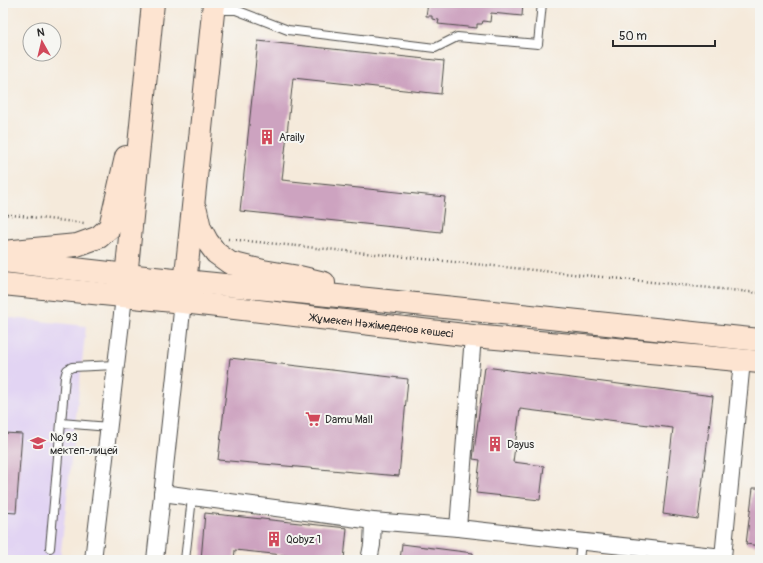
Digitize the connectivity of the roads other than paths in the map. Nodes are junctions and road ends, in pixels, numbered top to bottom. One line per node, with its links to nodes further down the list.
1 (153, 3): 4 (main road)
2 (542, 3): 3 (lane)
3 (213, 7): 5 (main road)
4 (142, 110): 6 (main road); 8 (main road)
5 (194, 197): 9 (main road); 12 (main road)
6 (3, 252)
7 (3, 261): 8 (main road, Жұмекен Нәжімеденов көшесі)
8 (126, 275): 9 (main road, Жұмекен Нәжімеденов көшесі); 11 (main road)
9 (185, 281): 12 (main road, Жұмекен Нәжімеденов көшесі); 13 (main road)
10 (3, 284): 11 (main road, Жұмекен Нәжімеденов көшесі)
11 (124, 297): 13 (main road, Жұмекен Нәжімеденов көшесі); 17 (street)
12 (368, 299): 15 (main road, Жұмекен Нәжімеденов көшесі)
13 (183, 302): 14 (main road, Жұмекен Нәжімеденов көшесі); 20 (street)
14 (473, 336): 16 (main road, Жұмекен Нәжімеденов көшесі); 23 (street)
15 (760, 340)
16 (751, 361): 26 (street)
17 (116, 365): 18 (lane); 19 (street)
18 (61, 423): 19 (lane); 25 (lane)
19 (109, 427): 27 (street)
20 (162, 493): 21 (street); 28 (street)
21 (192, 498): 22 (street); 29 (lane)
22 (373, 521): 23 (street); 30 (street)
23 (458, 528): 24 (street)
24 (581, 542): 26 (street); 31 (lane)
25 (50, 548)
26 (723, 558)
27 (93, 560)
28 (155, 560)
29 (185, 560)
30 (369, 560)
31 (579, 560)

